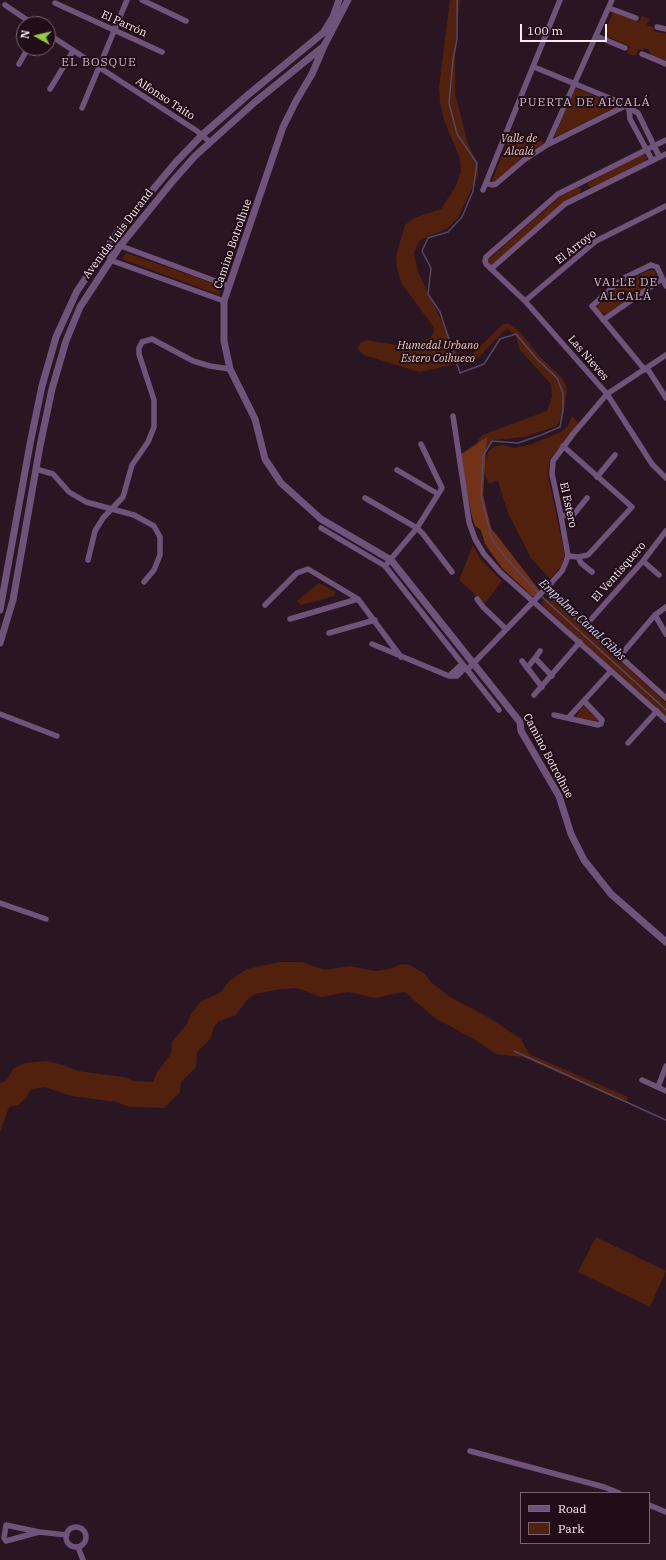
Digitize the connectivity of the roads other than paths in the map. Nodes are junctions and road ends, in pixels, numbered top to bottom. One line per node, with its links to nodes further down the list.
1 (127, 0): 15 (street)
2 (142, 0): 12 (street)
3 (339, 0): 32 (street, Avenida Luis Durand)
4 (348, 0): 18 (street, Avenida Luis Durand)
5 (560, 0): 26 (street)
6 (612, 0): 9 (street)
7 (55, 3): 15 (street, El Parrón)
8 (5, 5): 10 (street)
9 (609, 8): 11 (street); 16 (street)
10 (21, 16)
11 (636, 18)
12 (186, 21)
13 (656, 27): 14 (street)
14 (666, 29)
15 (114, 31): 21 (street, El Parrón); 27 (street)
16 (596, 36): 19 (street); 28 (street)
17 (56, 39): 20 (street, Alfonso Taito)
18 (324, 46): 34 (street, Avenida Luis Durand); 51 (street, Camino Botrolhue)
19 (625, 48)
20 (73, 51): 27 (street, Alfonso Taito); 29 (street)
21 (162, 52)
22 (642, 54): 25 (street)
23 (24, 56): 24 (street)
24 (19, 64)
25 (666, 64)
26 (534, 67): 28 (street); 42 (street)
27 (99, 68): 31 (street); 32 (street, Alfonso Taito)
28 (576, 84): 30 (street); 35 (street)
29 (50, 89)
30 (627, 107): 35 (street); 36 (street); 37 (street)
31 (82, 108)
32 (202, 135): 34 (street, Alfonso Taito); 46 (street, Avenida Luis Durand)
33 (666, 140): 36 (street)
34 (210, 142): 47 (street, Avenida Luis Durand)
35 (547, 145): 42 (street)
36 (654, 146): 37 (street); 39 (street)
37 (647, 150): 40 (street); 41 (street)
38 (666, 154): 39 (street)
39 (659, 156): 40 (street)
40 (652, 160): 44 (street)
41 (582, 182): 44 (street); 49 (street, Las Nieves)
42 (486, 183): 43 (street)
43 (483, 190)
44 (587, 192): 49 (street)
45 (666, 206): 54 (street, El Arroyo)
46 (110, 242): 47 (street); 48 (street); 93 (street, Avenida Luis Durand)
47 (120, 246): 48 (street, Avenida Luis Durand); 51 (street)
48 (110, 260): 53 (street); 65 (street, Avenida Luis Durand)
49 (491, 270): 54 (street, Las Nieves)
50 (662, 279): 52 (street); 55 (street); 55 (street)
51 (229, 286): 53 (street, Camino Botrolhue)
52 (666, 286)
53 (224, 301): 57 (street, Camino Botrolhue)
54 (525, 301): 59 (street, Las Nieves)
55 (603, 320): 58 (street)
56 (666, 355): 58 (street, El Estero)
57 (230, 369): 72 (street); 80 (street, Camino Botrolhue)
58 (646, 369): 59 (street, El Estero); 60 (street)
59 (607, 394): 63 (street, El Estero); 68 (street, Las Nieves)
60 (666, 398)
61 (453, 416): 90 (street)
62 (421, 444): 69 (street)
63 (563, 446): 67 (street); 73 (street, El Estero)
64 (615, 455): 67 (street)
65 (36, 469): 72 (street); 102 (street, Avenida Luis Durand)
66 (397, 470): 69 (street)
67 (597, 477): 78 (street)
68 (666, 478)
69 (438, 494): 75 (street)
70 (365, 498): 75 (street)
71 (587, 498): 73 (street)
72 (112, 509): 79 (street); 86 (street)
73 (561, 516): 77 (street, El Estero)
74 (321, 528): 82 (street)
75 (417, 528): 80 (street); 83 (street)
76 (666, 531): 81 (street, El Ventisquero)
77 (568, 556): 78 (street); 87 (street)
78 (578, 557): 84 (street)
79 (88, 560)
80 (391, 560): 82 (street); 109 (street, Camino Botrolhue)
81 (643, 561): 85 (street); 97 (street, El Ventisquero)
82 (385, 566): 110 (street)
83 (452, 572)
84 (592, 572)
85 (659, 575)
86 (144, 582)
87 (544, 591): 90 (street); 97 (street)
88 (358, 599): 91 (street); 95 (street); 96 (street)
89 (477, 599): 98 (street)
90 (534, 600): 98 (street); 101 (street)
91 (265, 605)
92 (666, 607): 94 (street)
93 (0, 610)
94 (655, 616): 100 (street); 105 (street)
95 (290, 618)
96 (375, 620): 99 (street); 106 (street)
97 (586, 625): 105 (street)
98 (506, 629): 109 (street)
99 (329, 633)
100 (666, 634)
101 (580, 642): 112 (street); 114 (street)
102 (0, 643)
103 (372, 644): 106 (street)
104 (540, 651): 107 (street)
105 (620, 656): 117 (street)
106 (401, 657): 113 (street)
107 (535, 658): 111 (street); 114 (street)
108 (522, 661): 111 (street)
109 (474, 664): 110 (street); 129 (street, Camino Botrolhue)
110 (465, 668): 113 (street); 113 (street); 119 (street)
111 (527, 668): 115 (street)
112 (611, 671): 118 (street); 120 (street)
113 (449, 676)
114 (552, 676): 115 (street)
115 (542, 687): 116 (street)
116 (534, 696)
117 (666, 698)
118 (584, 701): 123 (street); 123 (street)
119 (499, 710)
120 (657, 711): 124 (street); 126 (street)
121 (0, 714): 125 (street)
122 (554, 715): 123 (street)
123 (568, 718)
124 (666, 720)
125 (57, 736)
126 (628, 743)
127 (0, 903): 128 (street)
128 (46, 919)
129 (666, 942)
130 (666, 1066): 132 (street)
131 (642, 1080): 132 (street)
132 (658, 1088): 133 (street)
133 (666, 1091)
134 (470, 1451): 135 (street)
135 (616, 1492)
136 (650, 1505): 137 (street)
137 (666, 1512)
138 (39, 1532): 138 (street); 139 (street)
139 (67, 1535): 140 (street); 140 (street)
140 (78, 1547): 141 (street)
141 (83, 1560)

